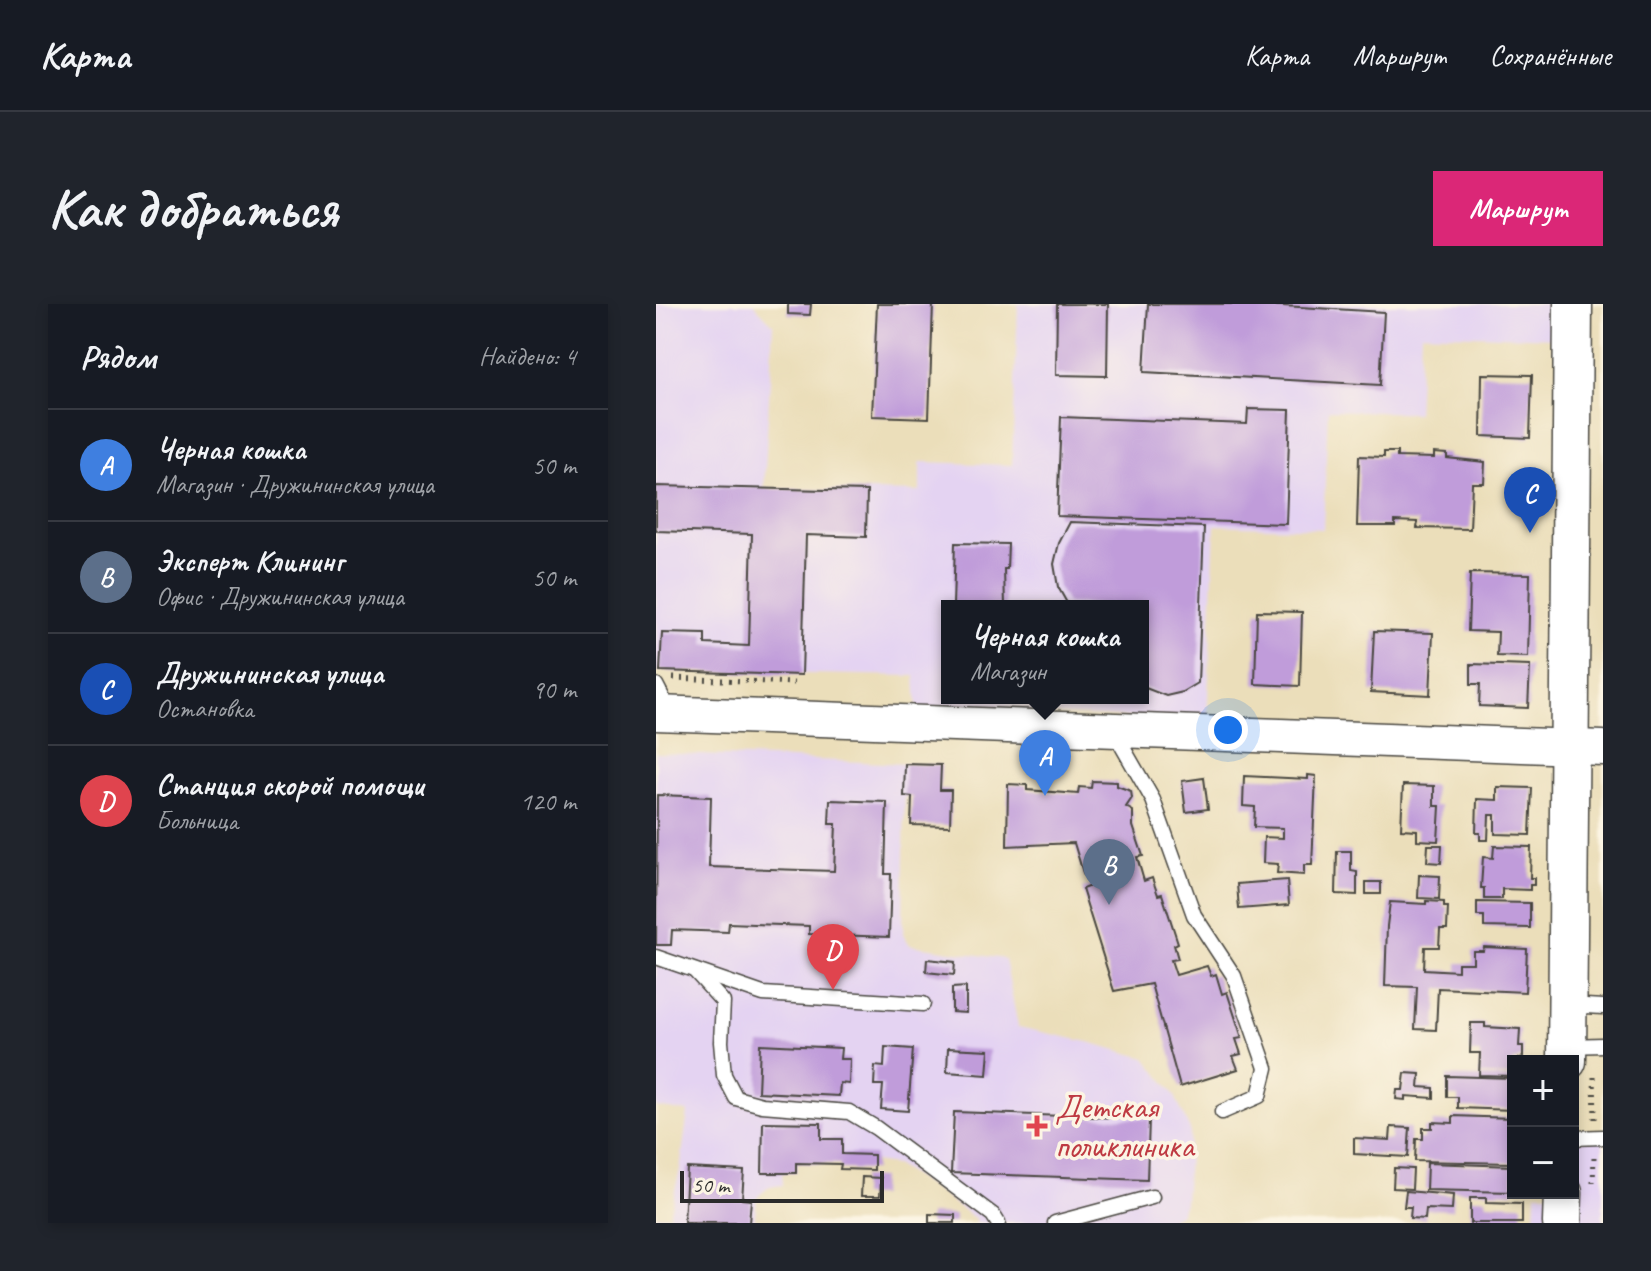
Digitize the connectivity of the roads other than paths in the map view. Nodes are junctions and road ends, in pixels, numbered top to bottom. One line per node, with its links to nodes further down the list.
1 (1573, 304): 4 (main road)
2 (661, 704): 3 (street)
3 (1113, 730): 4 (street); 10 (lane)
4 (1586, 747): 8 (main road)
5 (656, 957): 6 (lane)
6 (695, 971): 7 (lane); 15 (lane)
7 (923, 1004)
8 (1586, 1006): 9 (main road)
9 (1579, 1051)
10 (1222, 1112)
11 (1603, 1137): 12 (lane)
12 (1579, 1138)
13 (1152, 1197): 16 (lane)
14 (1563, 1199): 17 (main road)
15 (998, 1223)
16 (1055, 1223)
17 (1562, 1223)

